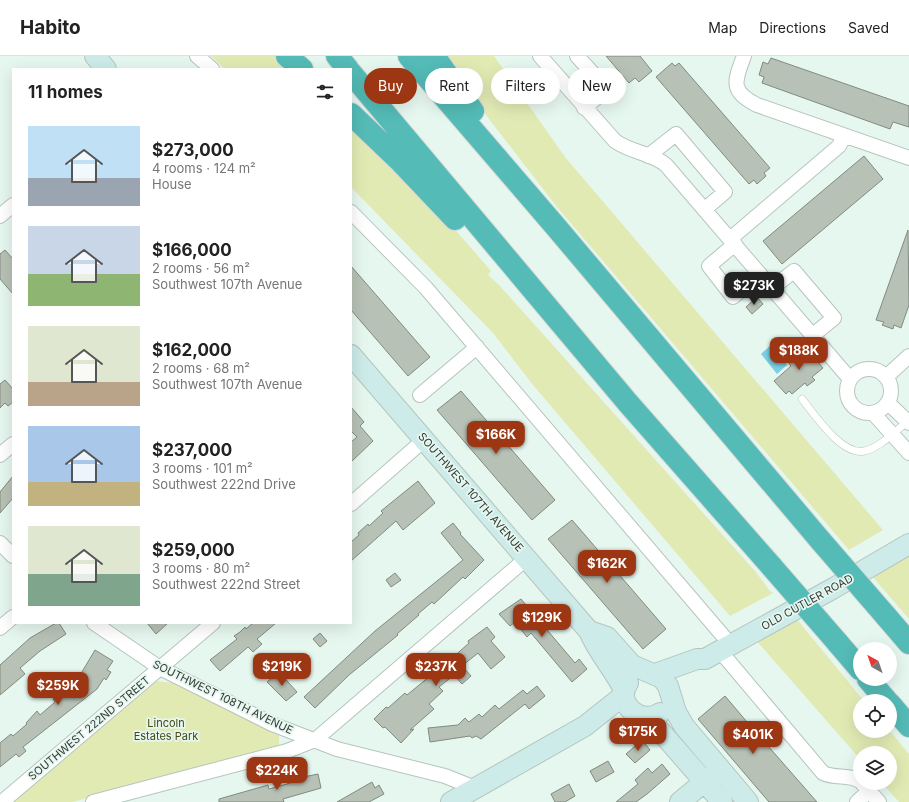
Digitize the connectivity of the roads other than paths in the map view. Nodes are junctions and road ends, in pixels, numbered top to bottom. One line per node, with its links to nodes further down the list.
1 (95, 56): 10 (street)
2 (197, 56): 11 (street)
3 (288, 56): 12 (highway)
4 (337, 56): 13 (highway)
5 (409, 56): 18 (highway)
6 (434, 56): 18 (highway)
7 (540, 56): 15 (street)
8 (577, 56): 15 (street)
9 (744, 56): 17 (street)
10 (105, 68)
11 (211, 68)
12 (301, 68)
13 (347, 68)
14 (352, 74): 36 (highway)
15 (584, 108): 19 (street)
16 (352, 115): 36 (highway)
17 (844, 136): 20 (street); 25 (street)
18 (494, 155): 55 (highway, bridge)
19 (648, 156): 22 (street); 22 (street)
20 (909, 158)
21 (12, 206): 24 (street)
22 (705, 209): 25 (street)
23 (352, 213): 29 (street)
24 (0, 216)
25 (733, 241): 26 (street); 26 (street)
26 (760, 274): 27 (street)
27 (772, 288): 28 (street); 28 (street)
28 (813, 335): 33 (street)
29 (477, 347): 34 (street); 56 (street)
30 (352, 356): 41 (street, SOUTHWEST 107TH AVENUE)
31 (909, 356): 32 (street)
32 (886, 377): 33 (street); 37 (street)
33 (850, 379): 38 (street)
34 (420, 395)
35 (802, 399): 40 (lane)
36 (628, 403): 57 (highway, bridge)
37 (888, 403): 38 (street); 39 (street)
38 (873, 413): 40 (street)
39 (908, 422): 40 (lane)
40 (892, 434): 43 (street)
41 (425, 439): 45 (street); 49 (street, SOUTHWEST 107TH AVENUE)
42 (12, 445): 44 (street)
43 (909, 453)
44 (0, 455)
45 (352, 503)
46 (0, 543): 48 (street)
47 (909, 544): 56 (street, OLD CUTLER ROAD)
48 (12, 555)
49 (527, 558): 54 (street, SOUTHWEST 107TH AVENUE); 68 (street)
50 (12, 618): 53 (street)
51 (95, 624): 58 (street, SOUTHWEST 108TH AVENUE)
52 (212, 624): 58 (street, SOUTHWEST 222ND STREET)
53 (0, 628)
54 (589, 631): 59 (street); 61 (street)
55 (909, 643)
56 (718, 651): 59 (street, OLD CUTLER ROAD); 63 (street, OLD CUTLER ROAD); 70 (street)
57 (853, 661)
58 (160, 668): 68 (street, SOUTHWEST 108TH AVENUE); 75 (street, SOUTHWEST 222ND STREET)
59 (651, 673): 61 (street); 63 (street)
60 (874, 686): 62 (highway)
61 (624, 692): 65 (street); 66 (street)
62 (881, 694)
63 (670, 695): 65 (street); 69 (street)
64 (897, 712): 67 (highway)
65 (642, 716): 66 (street); 71 (street)
66 (585, 726): 72 (street)
67 (909, 726)
68 (315, 740): 72 (street, SOUTHWEST 108TH AVENUE); 76 (street)
69 (720, 769): 71 (street); 80 (street)
70 (853, 779)
71 (704, 782): 78 (street); 79 (street)
72 (475, 788): 77 (street)
73 (862, 790): 81 (street)
74 (868, 790): 82 (street)
75 (2, 802)
76 (94, 802)
77 (451, 802)
78 (680, 802)
79 (722, 802)
80 (748, 802)
81 (857, 802)
82 (879, 802)

